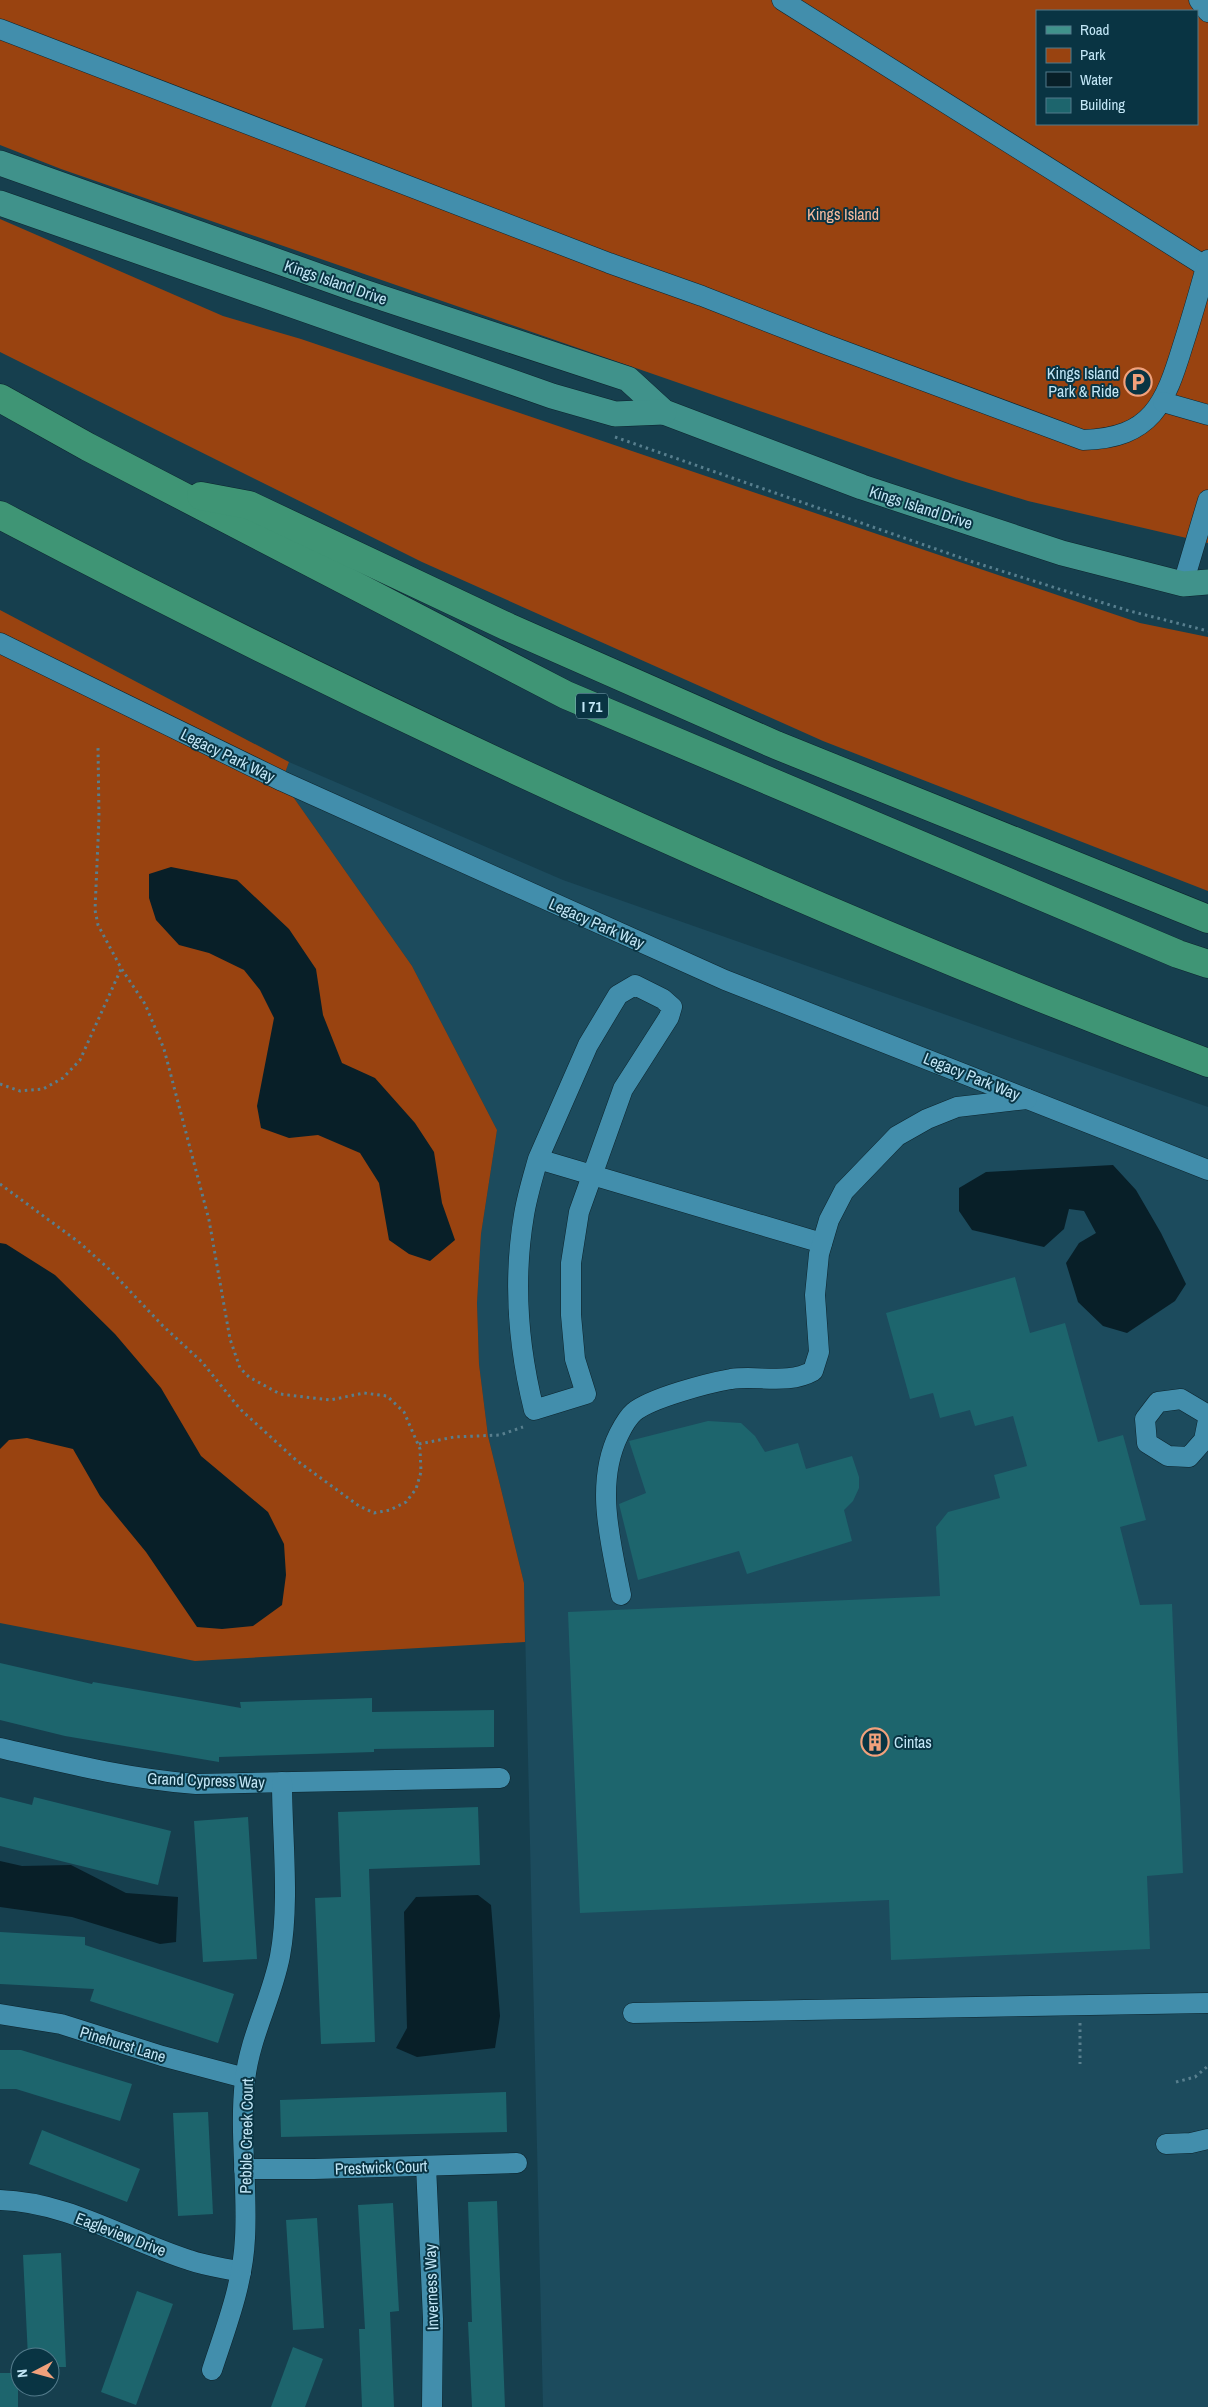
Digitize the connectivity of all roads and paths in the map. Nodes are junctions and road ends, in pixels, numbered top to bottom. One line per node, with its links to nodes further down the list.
1 (782, 0): 7 (street)
2 (1199, 0): 3 (street)
3 (1208, 12)
4 (0, 29): 9 (street)
5 (0, 163): 10 (main road, Kings Island Drive)
6 (0, 203): 10 (main road, Kings Island Drive)
7 (1207, 265): 9 (street)
8 (0, 398): 12 (highway, I 71)
9 (1163, 402): 11 (street)
10 (664, 412): 16 (main road, Kings Island Drive)
11 (1208, 415)
12 (170, 490): 20 (highway); 21 (highway, I 71)
13 (1208, 500): 16 (street)
14 (0, 515): 23 (highway)
15 (1208, 582): 16 (main road, Kings Island Drive)
16 (1183, 584): 17 (main road, Kings Island Drive)
17 (1208, 600)
18 (0, 643): 25 (street, Legacy Park Way)
19 (98, 748): 22 (path)
20 (1208, 919)
21 (1208, 964)
22 (121, 968): 24 (path); 34 (path)
23 (1208, 1063)
24 (0, 1084)
25 (1029, 1099): 27 (street, Legacy Park Way); 30 (street)
26 (538, 1159): 28 (street); 28 (street); 31 (street)
27 (1208, 1170)
28 (593, 1175): 30 (street); 31 (street)
29 (0, 1184): 34 (path)
30 (822, 1243): 35 (street)
31 (534, 1410): 34 (path)
32 (1208, 1415): 33 (street)
33 (1208, 1420)
34 (419, 1444)
35 (621, 1594)
36 (0, 1748): 38 (street, Grand Cypress Way)
37 (500, 1778): 38 (street, Grand Cypress Way)
38 (282, 1782): 45 (street, Pebble Creek Court)
39 (1208, 2002): 40 (street)
40 (633, 2013)
41 (0, 2014): 45 (street, Pinehurst Lane)
42 (1080, 2018): 43 (path)
43 (1080, 2064)
44 (1208, 2066): 46 (path)
45 (245, 2078): 51 (street, Pebble Creek Court)
46 (1176, 2082)
47 (1208, 2139): 48 (street)
48 (1166, 2144)
49 (517, 2162): 50 (street, Prestwick Court)
50 (426, 2166): 51 (street, Prestwick Court); 55 (street, Inverness Way)
51 (244, 2170): 53 (street, Pebble Creek Court)
52 (0, 2200): 53 (street, Eagleview Drive)
53 (242, 2272): 54 (street, Pebble Creek Court)
54 (212, 2370)
55 (432, 2407)

